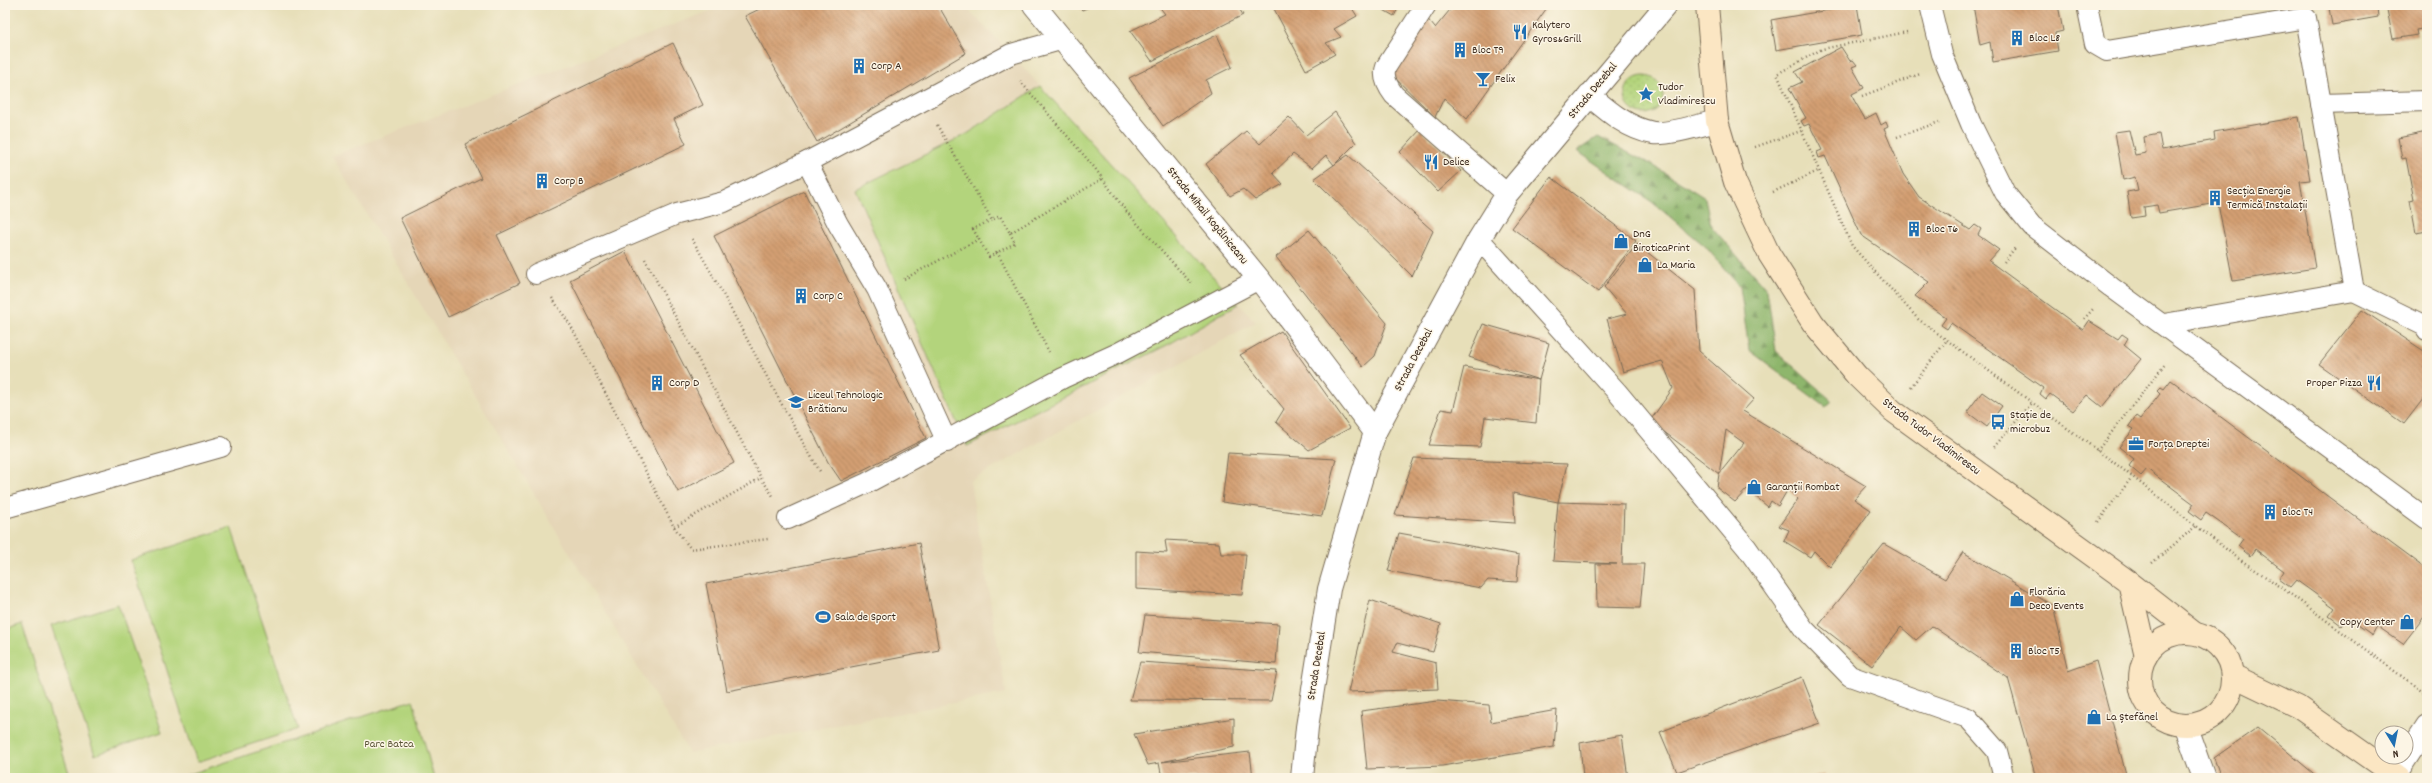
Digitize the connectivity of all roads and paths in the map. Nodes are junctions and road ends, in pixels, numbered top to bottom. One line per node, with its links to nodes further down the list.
1 (1034, 5): 9 (street, Strada Mihail Kogălniceanu)
2 (1426, 5): 25 (lane)
3 (1666, 5): 12 (street, Strada Decebal)
4 (1706, 5): 18 (main road, Strada Tudor Vladimirescu)
5 (1930, 5): 8 (lane)
6 (2087, 5): 7 (lane)
7 (2305, 12): 16 (lane)
8 (1935, 26): 11 (lane); 19 (path)
9 (1064, 39): 10 (lane); 35 (street, Strada Mihail Kogălniceanu)
10 (1002, 58): 14 (lane); 24 (path)
11 (1946, 64): 13 (path); 17 (lane)
12 (1589, 95): 18 (street); 25 (street, Strada Decebal)
13 (1862, 96)
14 (922, 100): 22 (lane); 28 (path)
15 (2427, 101): 16 (lane)
16 (2321, 104): 37 (lane)
17 (1966, 112): 20 (path); 39 (lane)
18 (1717, 121): 21 (main road, Strada Tudor Vladimirescu)
19 (1801, 131): 21 (path); 23 (path)
20 (1897, 137)
21 (1728, 157): 26 (main road, Strada Tudor Vladimirescu)
22 (807, 162): 27 (lane); 36 (lane)
23 (1818, 171): 26 (path); 42 (path)
24 (1102, 178): 30 (path); 38 (path)
25 (1507, 194): 31 (street, Strada Decebal)
26 (1745, 204): 45 (main road, Strada Tudor Vladimirescu)
27 (677, 214): 29 (lane); 53 (path)
28 (992, 220): 30 (path); 32 (path)
29 (631, 233): 34 (lane); 52 (path)
30 (1010, 234): 33 (path)
31 (1478, 238): 46 (street, Strada Decebal); 69 (lane)
32 (979, 239): 33 (path); 36 (path)
33 (997, 252): 43 (path)
34 (536, 274): 58 (path)
35 (1258, 279): 38 (lane); 46 (street, Strada Mihail Kogălniceanu)
36 (877, 289): 47 (lane)
37 (2354, 291): 39 (lane); 40 (lane)
38 (1211, 305): 43 (lane)
39 (2164, 324): 41 (lane)
40 (2427, 330)
41 (2185, 339): 49 (path); 56 (lane)
42 (1947, 340): 44 (path); 45 (path)
43 (1064, 378): 47 (lane)
44 (2032, 403): 49 (path); 50 (path)
45 (1893, 411): 50 (main road, Strada Tudor Vladimirescu)
46 (1375, 432): 68 (street, Strada Decebal)
47 (947, 442): 53 (lane)
48 (221, 447): 54 (lane)
49 (2097, 451): 51 (path)
50 (1974, 470): 59 (main road, Strada Tudor Vladimirescu)
51 (2132, 477): 57 (path); 59 (path)
52 (761, 478): 55 (path); 58 (path)
53 (836, 497): 55 (lane)
54 (5, 508)
55 (788, 519): 58 (path)
56 (2427, 519)
57 (2196, 526): 60 (path); 64 (path)
58 (674, 527)
59 (2080, 547): 60 (main road, Strada Tudor Vladimirescu)
60 (2129, 582): 61 (main road, Strada Tudor Vladimirescu); 62 (main road, Strada Tudor Vladimirescu)
61 (2194, 633): 62 (main road, Strada Tudor Vladimirescu); 63 (main road, Strada Tudor Vladimirescu)
62 (2146, 656): 65 (main road, Strada Tudor Vladimirescu)
63 (2232, 675): 65 (main road, Strada Tudor Vladimirescu); 67 (main road)
64 (2427, 695)
65 (2186, 725): 70 (street)
66 (2427, 726): 67 (street)
67 (2397, 776)
68 (1302, 778)
69 (2004, 778)
70 (2204, 778)

